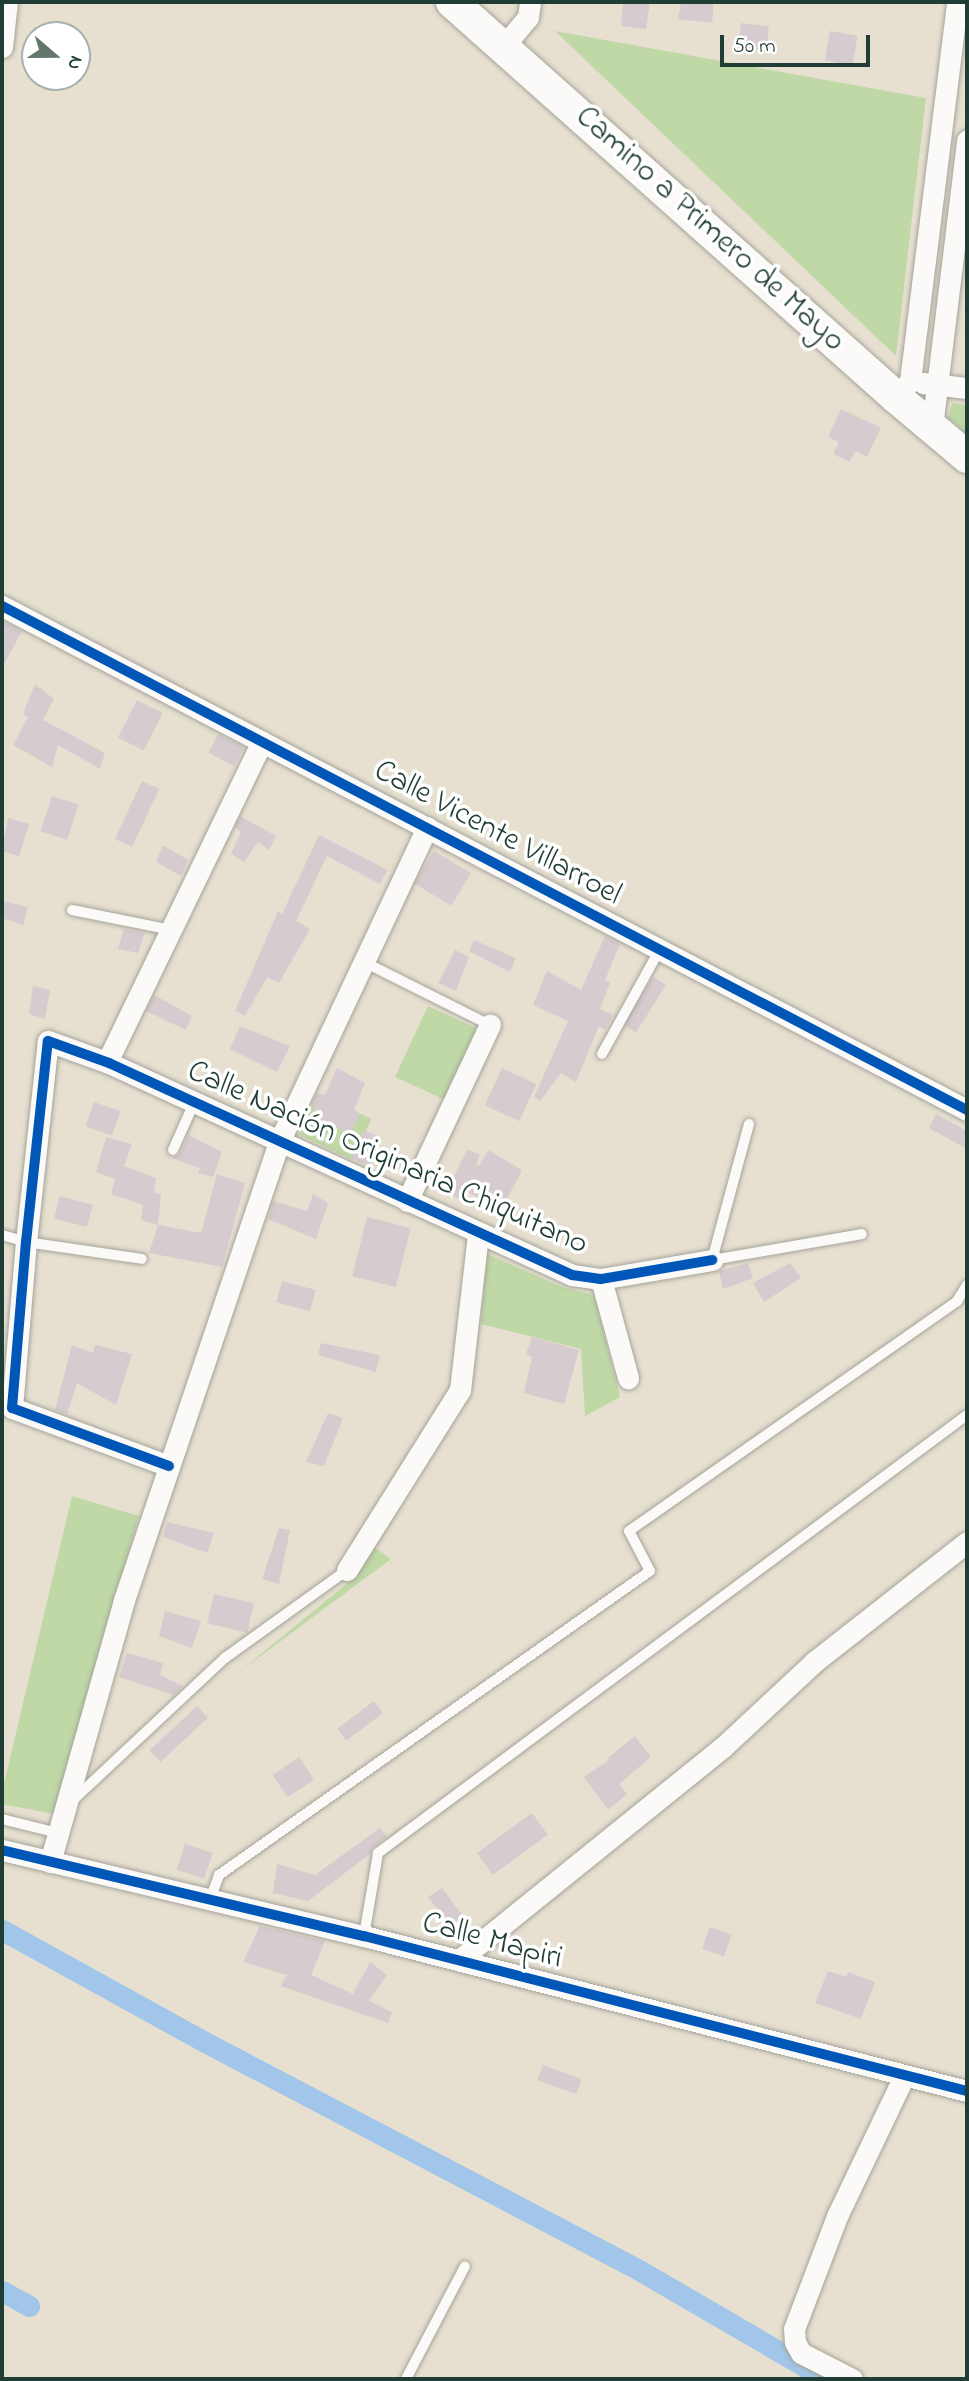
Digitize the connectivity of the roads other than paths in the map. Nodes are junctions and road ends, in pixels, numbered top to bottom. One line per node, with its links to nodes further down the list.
1 (7, 2): 5 (street)
2 (452, 2): 6 (main road, Camino a Primero de Mayo)
3 (530, 2): 6 (street)
4 (957, 2): 8 (street)
5 (2, 47)
6 (503, 47): 12 (main road, Camino a Primero de Mayo)
7 (967, 140): 9 (street)
8 (935, 179): 9 (street); 12 (street)
9 (965, 183): 10 (street)
10 (937, 384): 11 (street); 12 (street); 13 (street)
11 (967, 388)
12 (904, 390): 13 (main road, Camino a Primero de Mayo)
13 (932, 427): 14 (main road, Camino a Primero de Mayo)
14 (967, 457)
15 (2, 606): 16 (street, Calle Vicente Villarroel)
16 (262, 741): 17 (street, Calle Vicente Villarroel); 19 (street)
17 (427, 827): 20 (street, Calle Vicente Villarroel); 21 (street)
18 (72, 910): 19 (lane)
19 (171, 930): 24 (street)
20 (660, 949): 23 (lane); 26 (street, Calle Vicente Villarroel)
21 (364, 961): 22 (lane); 28 (street)
22 (490, 1025): 30 (street)
23 (602, 1054)
24 (107, 1062): 25 (street, Calle Nación Originaria Chiquitano); 34 (street, Calle Nación Originaria Chiquitano)
25 (194, 1103): 28 (street, Calle Nación Originaria Chiquitano); 29 (lane)
26 (967, 1110)
27 (749, 1124): 36 (lane)
28 (279, 1142): 30 (street, Calle Nación Originaria Chiquitano); 41 (street)
29 (173, 1150)
30 (407, 1201): 31 (street, Calle Nación Originaria Chiquitano)
31 (478, 1234): 37 (street, Calle Nación Originaria Chiquitano); 43 (street)
32 (862, 1234): 36 (lane, Calle Nación Originaria Chiquitano)
33 (2, 1235): 34 (lane)
34 (26, 1242): 35 (lane); 41 (street)
35 (142, 1259)
36 (712, 1260): 37 (street, Calle Nación Originaria Chiquitano)
37 (601, 1279): 39 (street)
38 (967, 1285): 49 (lane)
39 (628, 1378)
40 (967, 1415): 50 (lane)
41 (169, 1466): 44 (street)
42 (967, 1542): 51 (street)
43 (347, 1570): 44 (lane)
44 (64, 1808): 46 (street)
45 (2, 1819): 46 (lane)
46 (58, 1833): 48 (street)
47 (2, 1850): 48 (street, Calle Mapiri)
48 (50, 1861): 49 (street, Calle Mapiri)
49 (210, 1899): 50 (street, Calle Mapiri)
50 (364, 1936): 51 (street, Calle Mapiri)
51 (459, 1960): 52 (street, Calle Mapiri)
52 (904, 2076): 53 (street, Calle Mapiri); 56 (street)
53 (967, 2091)
54 (465, 2266): 55 (lane)
55 (405, 2379)
56 (852, 2379)

